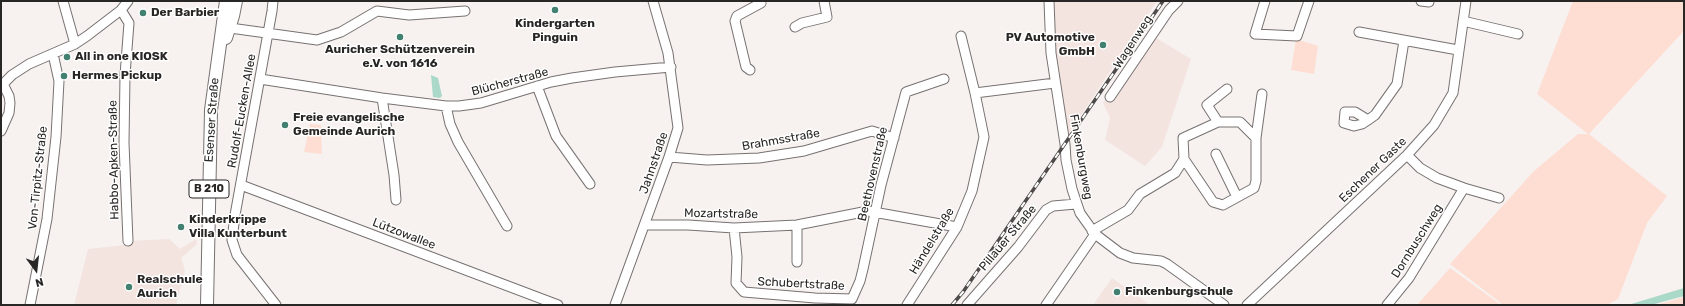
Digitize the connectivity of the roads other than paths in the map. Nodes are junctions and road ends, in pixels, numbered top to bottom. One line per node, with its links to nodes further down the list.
1 (63, 1): 26 (street)
2 (128, 1): 16 (street)
3 (226, 1): 19 (main road, Esenser Straße / B 210)
4 (236, 1): 19 (main road, Esenser Straße / B 210)
5 (272, 1): 22 (street, Rudolf-Eucken-Allee)
6 (653, 1): 29 (street, Jahnstraße)
7 (760, 1): 30 (street)
8 (824, 1): 20 (street)
9 (1049, 1): 33 (street, Finkenburgweg)
10 (1178, 1): 39 (street, Wagenweg)
11 (1265, 1): 12 (street)
12 (1309, 1)
13 (1420, 1): 14 (street)
14 (1430, 1)
15 (1466, 1): 18 (street, Eschener Gaste)
16 (121, 10): 26 (street); 65 (street, Habbo-Apken-Straße)
17 (465, 11): 22 (street)
18 (1463, 21): 23 (street); 27 (street, Eschener Gaste)
19 (226, 28): 22 (street); 69 (main road, Esenser Straße / B 210)
20 (795, 28)
21 (1359, 32): 25 (street)
22 (268, 34): 31 (street, Rudolf-Eucken-Allee)
23 (1518, 34)
24 (961, 36): 37 (street, Händelstraße)
25 (1404, 41): 27 (street); 42 (street)
26 (75, 44): 28 (street)
27 (1458, 50): 48 (street, Eschener Gaste)
28 (53, 54): 34 (street); 68 (street, Von-Tirpitz-Straße)
29 (671, 67): 35 (street, Blücherstraße); 49 (street, Jahnstraße)
30 (750, 70)
31 (260, 79): 40 (street, Blücherstraße); 52 (street, Rudolf-Eucken-Allee)
32 (944, 79): 45 (street, Beethovenstraße)
33 (1055, 82): 37 (street); 57 (street, Finkenburgweg)
34 (2, 85): 44 (street)
35 (537, 86): 41 (street, Blücherstraße); 51 (street)
36 (1227, 89): 43 (street)
37 (975, 93): 62 (street, Händelstraße)
38 (1262, 94): 46 (street)
39 (1110, 97)
40 (382, 98): 41 (street, Blücherstraße); 56 (street)
41 (446, 106): 61 (street)
42 (1368, 120)
43 (1218, 122): 46 (street); 50 (street)
44 (1, 131)
45 (894, 138): 49 (street, Brahmsstraße); 58 (street, Beethovenstraße)
46 (1256, 138): 54 (street)
47 (1216, 154): 54 (street)
48 (1408, 155): 53 (street); 77 (street, Eschener Gaste)
49 (669, 157): 59 (street, Jahnstraße)
50 (1184, 159): 54 (street); 64 (street)
51 (590, 184)
52 (241, 185): 70 (street, Rudolf-Eucken-Allee); 71 (street, Lützowallee)
53 (1464, 188): 55 (street); 78 (street, Dornbuschweg)
54 (1238, 197)
55 (1498, 198)
56 (396, 200)
57 (1076, 204): 64 (street, Finkenburgweg); 74 (street, Pillauer Straße)
58 (876, 212): 60 (street, Mozartstraße); 62 (street, Mozartstraße); 67 (street, Beethovenstraße)
59 (645, 225): 63 (street, Mozartstraße); 72 (street, Jahnstraße)
60 (797, 225): 63 (street, Mozartstraße); 66 (street)
61 (507, 226)
62 (957, 227): 73 (street, Händelstraße)
63 (734, 228): 67 (street, Schubertstraße)
64 (1094, 232): 75 (street); 76 (street, Finkenburgweg)
65 (128, 241)
66 (797, 262)
67 (852, 299)
68 (30, 305)
69 (207, 305)
70 (276, 305)
71 (558, 305)
72 (615, 305)
73 (907, 305)
74 (967, 305)
75 (1046, 305)
76 (1224, 305)
77 (1247, 305)
78 (1387, 305)

